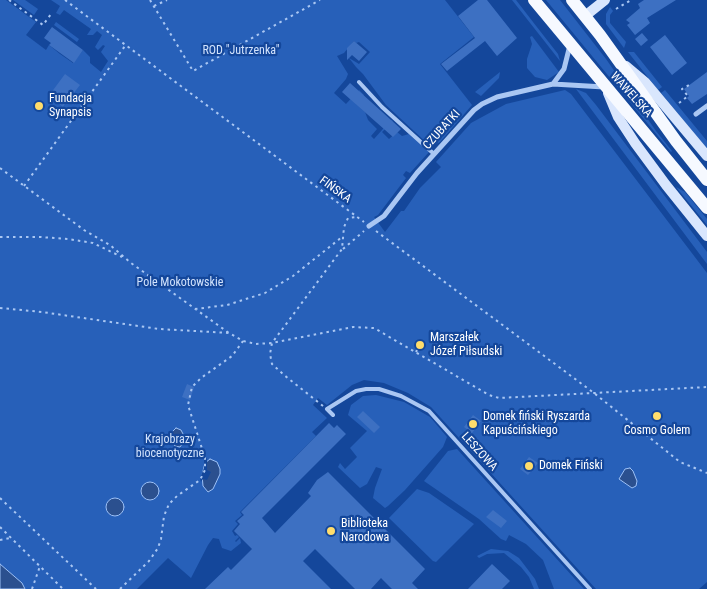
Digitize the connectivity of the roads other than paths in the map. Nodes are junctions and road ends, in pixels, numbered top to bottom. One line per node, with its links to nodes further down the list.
1 (534, 0): 5 (main road, WAWELSKA)
2 (572, 0): 4 (main road, WAWELSKA)
3 (605, 0): 4 (main road)
4 (585, 16): 6 (main road, WAWELSKA)
5 (570, 44): 8 (street); 9 (main road, WAWELSKA)
6 (616, 58): 13 (main road); 14 (main road, WAWELSKA)
7 (359, 82): 12 (lane)
8 (553, 84): 9 (street, CZUBATKI); 12 (street, CZUBATKI)
9 (605, 87): 15 (main road, WAWELSKA); 17 (main road)
10 (707, 106): 11 (street)
11 (696, 114)
12 (434, 154): 16 (street, CZUBATKI)
13 (707, 156)
14 (707, 180)
15 (707, 208)
16 (370, 226)
17 (707, 236)
18 (333, 416): 19 (lane, LESZOWA)
19 (590, 589)

